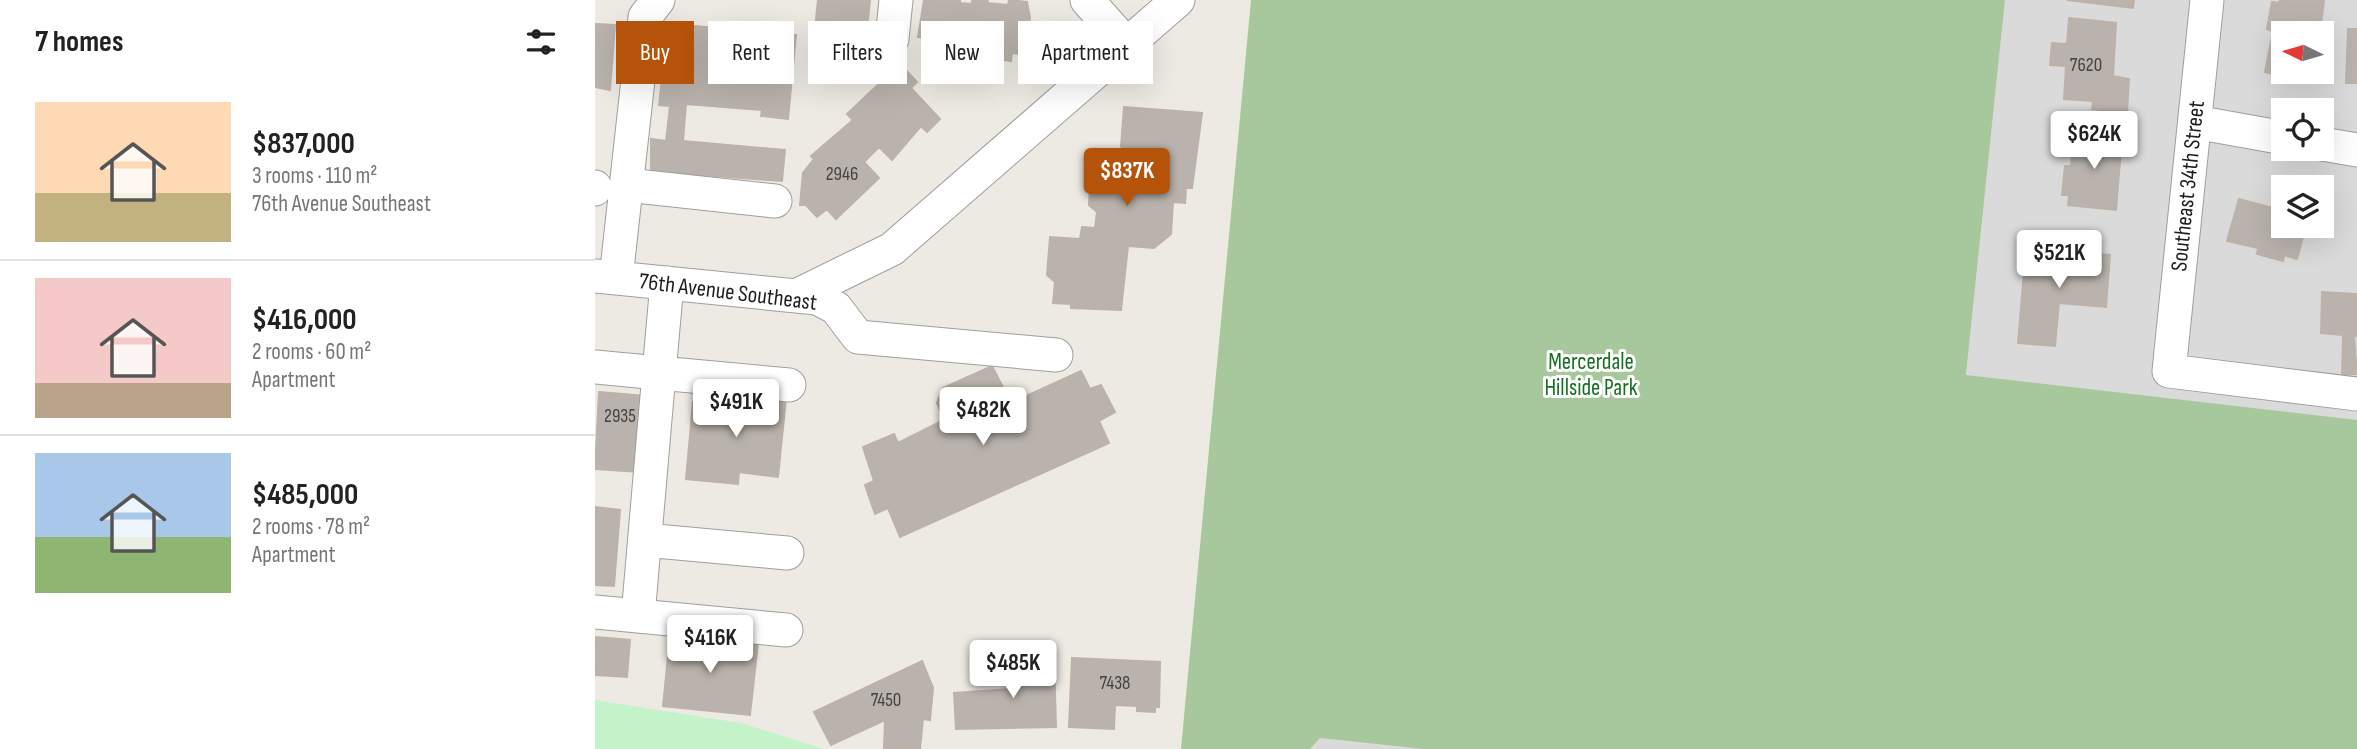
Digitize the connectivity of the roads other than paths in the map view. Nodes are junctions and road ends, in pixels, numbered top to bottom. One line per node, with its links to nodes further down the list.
1 (659, 0): 14 (street)
2 (896, 0): 6 (street)
3 (1087, 0): 7 (street)
4 (1178, 0): 8 (street)
5 (2207, 0): 10 (street, Southeast 34th Street)
6 (894, 21)
7 (1106, 21)
8 (1153, 22)
9 (1082, 84): 18 (street)
10 (2195, 122): 11 (street); 23 (street, Southeast 34th Street)
11 (2271, 136)
12 (2334, 146): 13 (street)
13 (2357, 150)
14 (606, 187): 15 (street); 16 (street)
15 (775, 201)
16 (605, 277): 17 (street, 76th Avenue Southeast)
17 (667, 283): 18 (street, 76th Avenue Southeast); 21 (street)
18 (796, 296): 19 (street, 76th Avenue Southeast)
19 (1056, 355)
20 (595, 367): 21 (street)
21 (659, 373): 22 (street); 24 (street)
22 (789, 385)
23 (2357, 394)
24 (645, 540): 25 (street); 27 (street)
25 (787, 553)
26 (595, 612): 27 (street)
27 (638, 616): 28 (street)
28 (786, 629)

